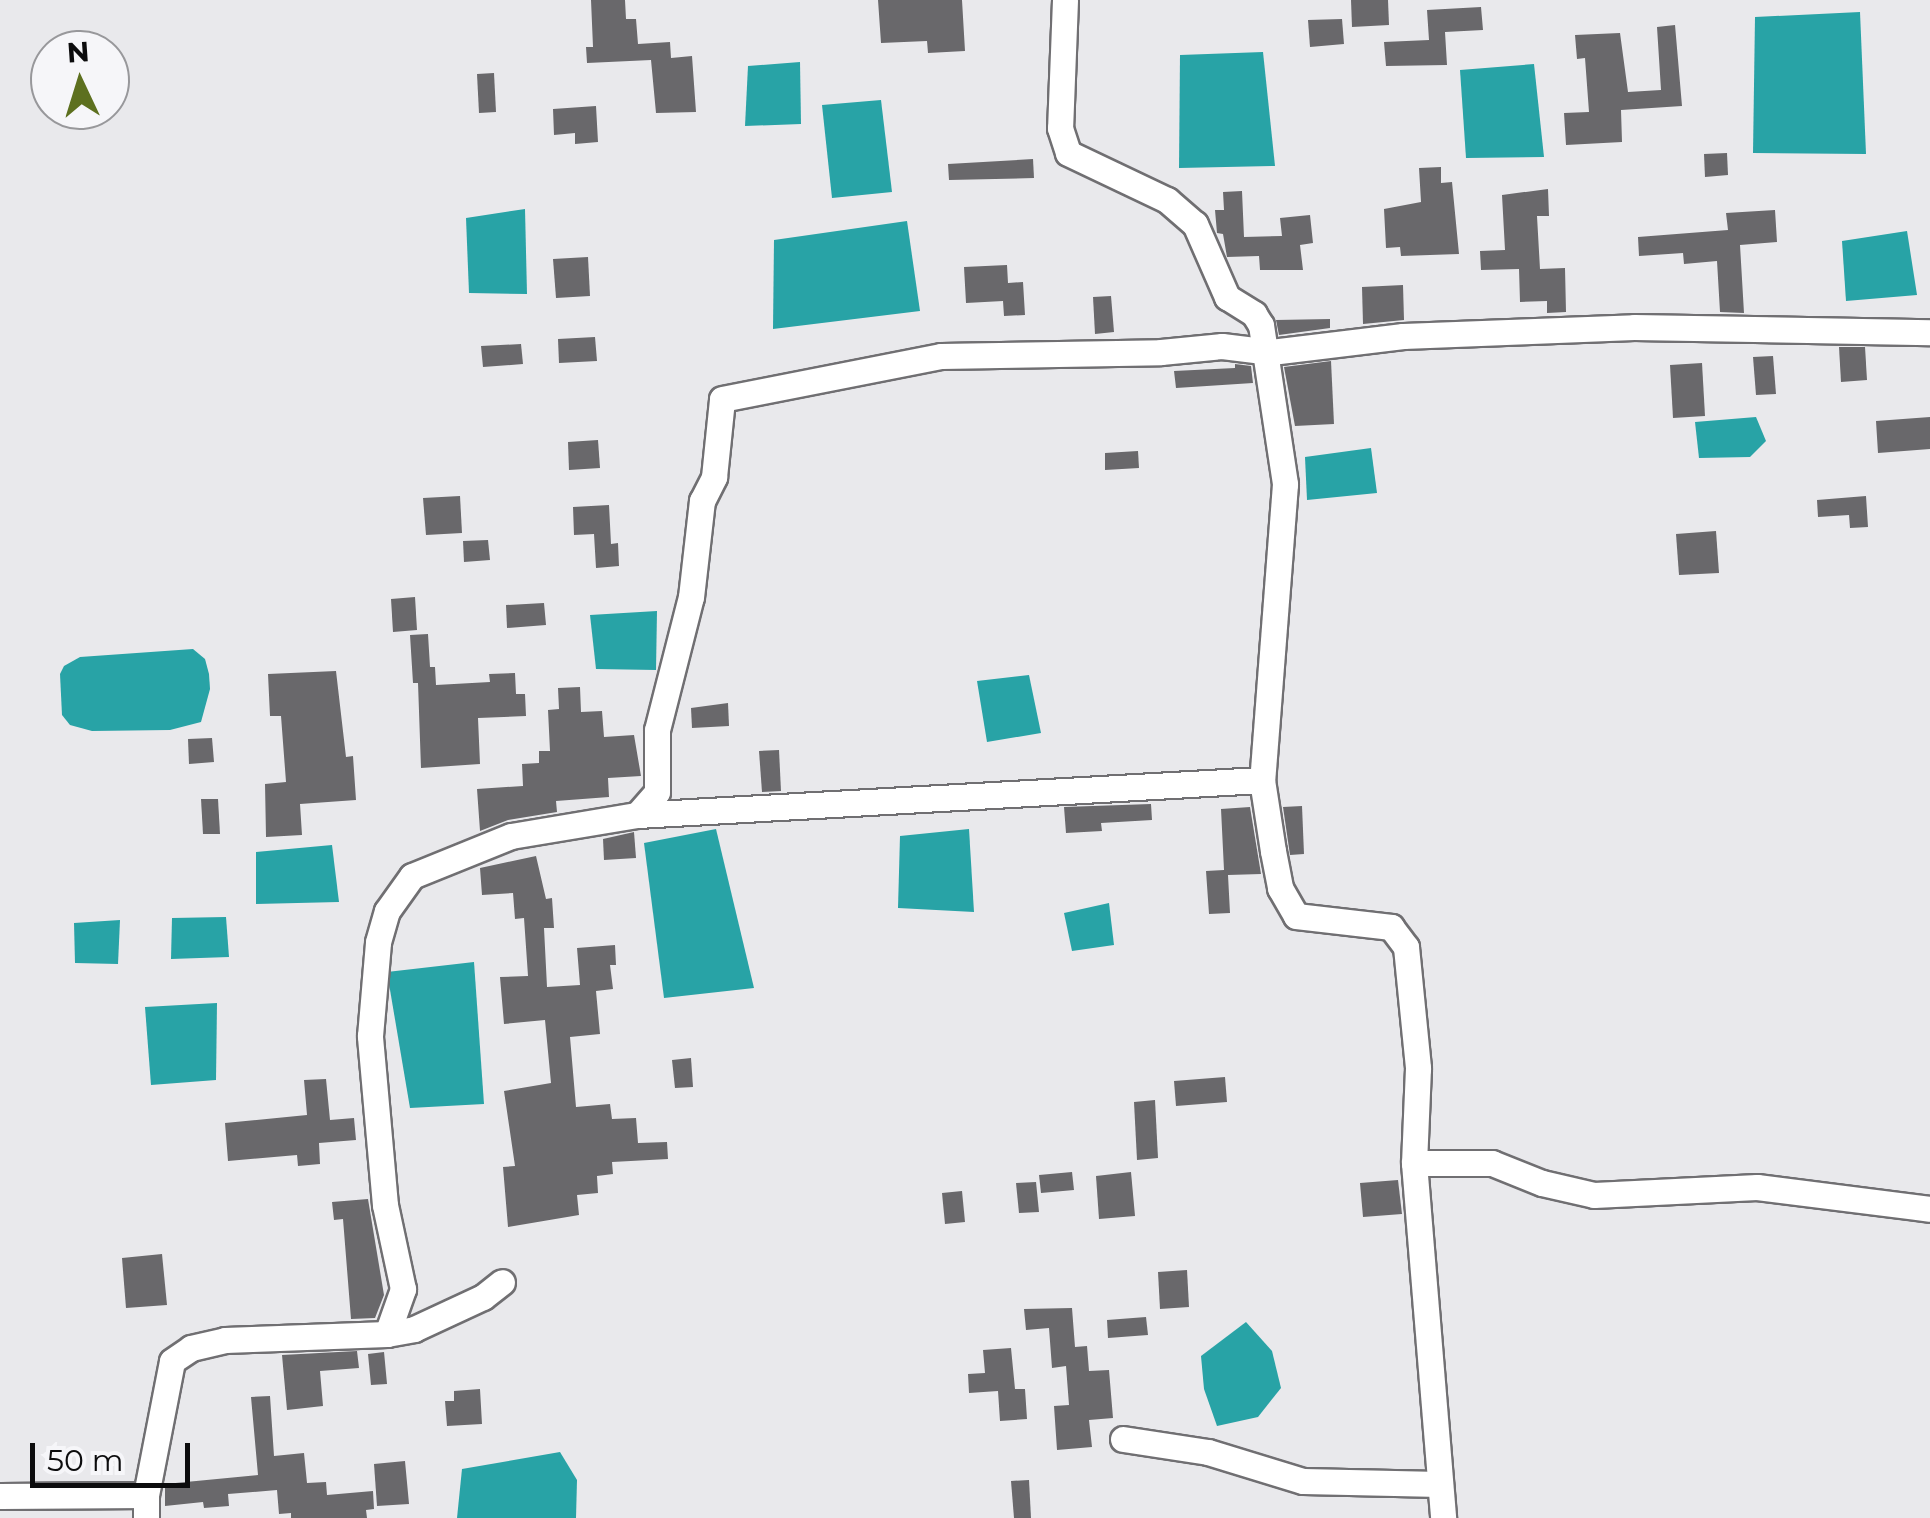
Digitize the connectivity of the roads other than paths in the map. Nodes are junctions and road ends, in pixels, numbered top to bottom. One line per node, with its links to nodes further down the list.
1 (1065, 0): 3 (street)
2 (1930, 332): 3 (street)
3 (1266, 350): 4 (street); 5 (street)
4 (1262, 780): 5 (street); 6 (street)
5 (636, 816): 9 (street)
6 (1414, 1163): 7 (street); 11 (street)
7 (1930, 1209)
8 (502, 1282): 9 (street)
9 (387, 1334): 13 (street)
10 (1123, 1439): 11 (street)
11 (1440, 1484): 14 (street)
12 (0, 1496): 13 (street)
13 (146, 1507)
14 (1443, 1518)

